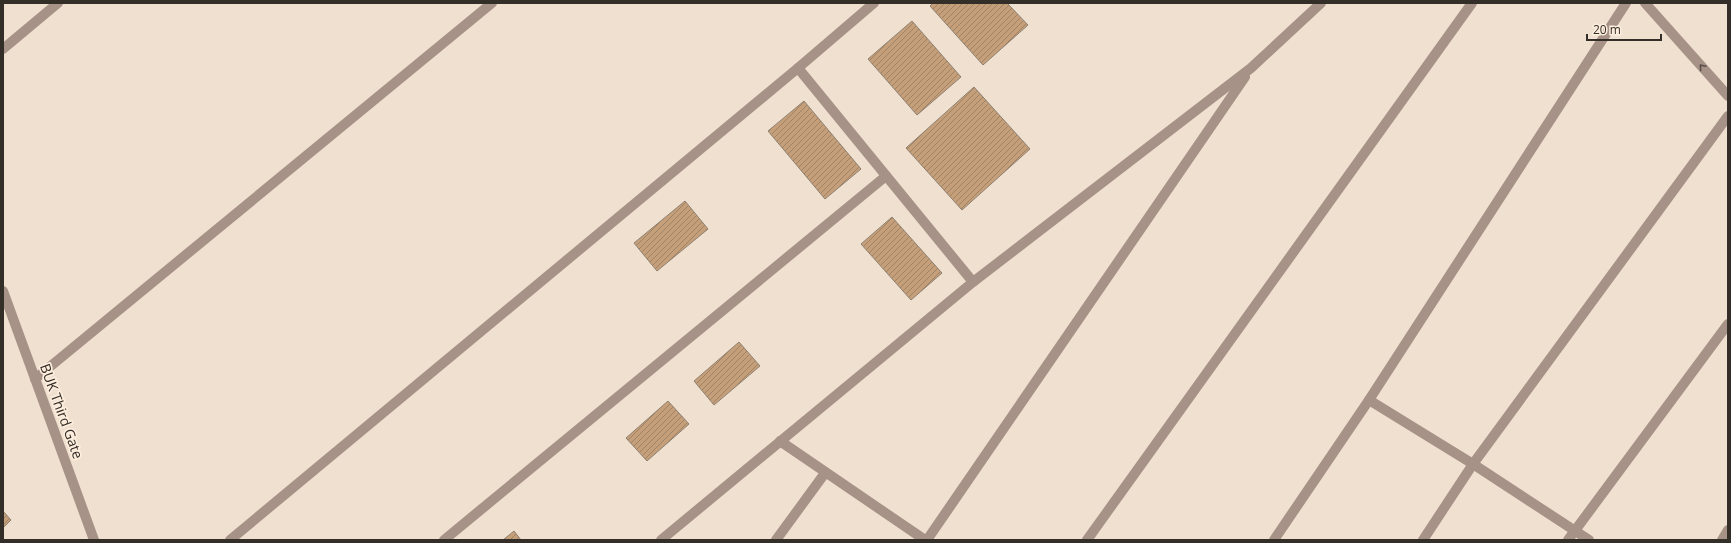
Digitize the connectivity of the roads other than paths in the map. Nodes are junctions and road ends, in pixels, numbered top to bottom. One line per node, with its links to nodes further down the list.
1 (58, 3): 8 (street)
2 (492, 3): 17 (street)
3 (874, 3): 9 (street)
4 (1321, 3): 10 (street)
5 (1472, 3): 30 (street)
6 (1626, 3): 18 (street)
7 (1645, 3): 11 (street, one-way to 7)
8 (3, 49)
9 (798, 68): 13 (street); 25 (street)
10 (1251, 68): 14 (street); 29 (street)
11 (1728, 96)
12 (1728, 116): 20 (street)
13 (886, 176): 14 (street); 26 (street)
14 (974, 282): 19 (street)
15 (3, 291): 17 (street, BUK Third Gate)
16 (1728, 324): 22 (street)
17 (35, 379): 24 (street, BUK Third Gate)
18 (1369, 400): 20 (street); 31 (street)
19 (780, 441): 21 (street); 27 (street)
20 (1474, 464): 22 (street); 32 (street)
21 (825, 473): 28 (street); 29 (street)
22 (1575, 530): 33 (street); 34 (street)
23 (1728, 530): 35 (street)
24 (94, 540)
25 (230, 540)
26 (444, 540)
27 (661, 540)
28 (776, 540)
29 (926, 540)
30 (1087, 540)
31 (1274, 540)
32 (1423, 540)
33 (1568, 540)
34 (1589, 540)
35 (1722, 540)

